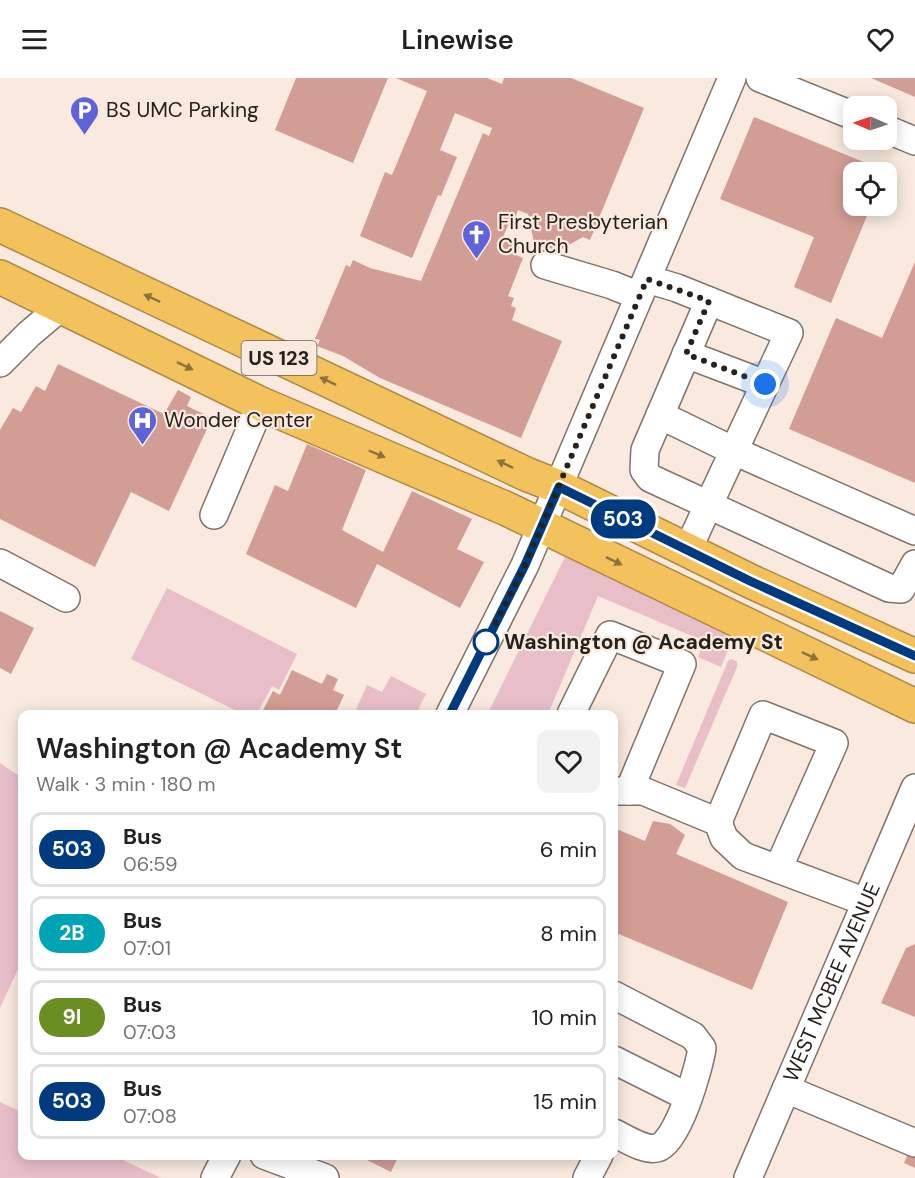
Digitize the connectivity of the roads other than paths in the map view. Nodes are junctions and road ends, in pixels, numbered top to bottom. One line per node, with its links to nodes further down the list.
1 (732, 78): 9 (street)
2 (760, 78): 3 (street)
3 (843, 112)
4 (897, 134): 5 (street)
5 (915, 141)
6 (0, 225): 18 (highway, US 123, one-way to 6)
7 (546, 265): 9 (street)
8 (0, 277): 11 (highway, US 123)
9 (643, 288): 10 (street); 18 (street)
10 (709, 301): 12 (street); 14 (street)
11 (61, 306): 13 (street); 15 (highway, US 123, one-way to 15)
12 (686, 354): 14 (street); 16 (street)
13 (0, 363)
14 (765, 384): 17 (street)
15 (261, 404): 20 (street); 21 (highway, US 123, one-way to 21)
16 (660, 415): 17 (street); 19 (street)
17 (734, 451): 19 (street); 22 (street)
18 (559, 487): 21 (street); 23 (highway, US 123)
19 (708, 504): 23 (street); 25 (street)
20 (214, 515)
21 (542, 526): 28 (highway, US 123, one-way to 28); 29 (street)
22 (915, 531)
23 (687, 551): 27 (highway, US 123)
24 (0, 563): 26 (street)
25 (915, 564)
26 (66, 598)
27 (915, 656)
28 (915, 706)
29 (452, 710)
30 (573, 710): 32 (street)
31 (915, 788): 35 (street, WEST MCBEE AVENUE)
32 (621, 791): 33 (street)
33 (718, 822): 34 (street); 34 (street)
34 (778, 869): 35 (street)
35 (866, 902): 38 (street, WEST MCBEE AVENUE)
36 (618, 997): 39 (street)
37 (618, 1062): 39 (street)
38 (786, 1089): 41 (street); 48 (street, WEST MCBEE AVENUE)
39 (688, 1097): 40 (street)
40 (618, 1135)
41 (915, 1143)
42 (224, 1160): 46 (street)
43 (277, 1160): 45 (street)
44 (596, 1160): 47 (street)
45 (320, 1177)
46 (215, 1178)
47 (587, 1178)
48 (748, 1178)

